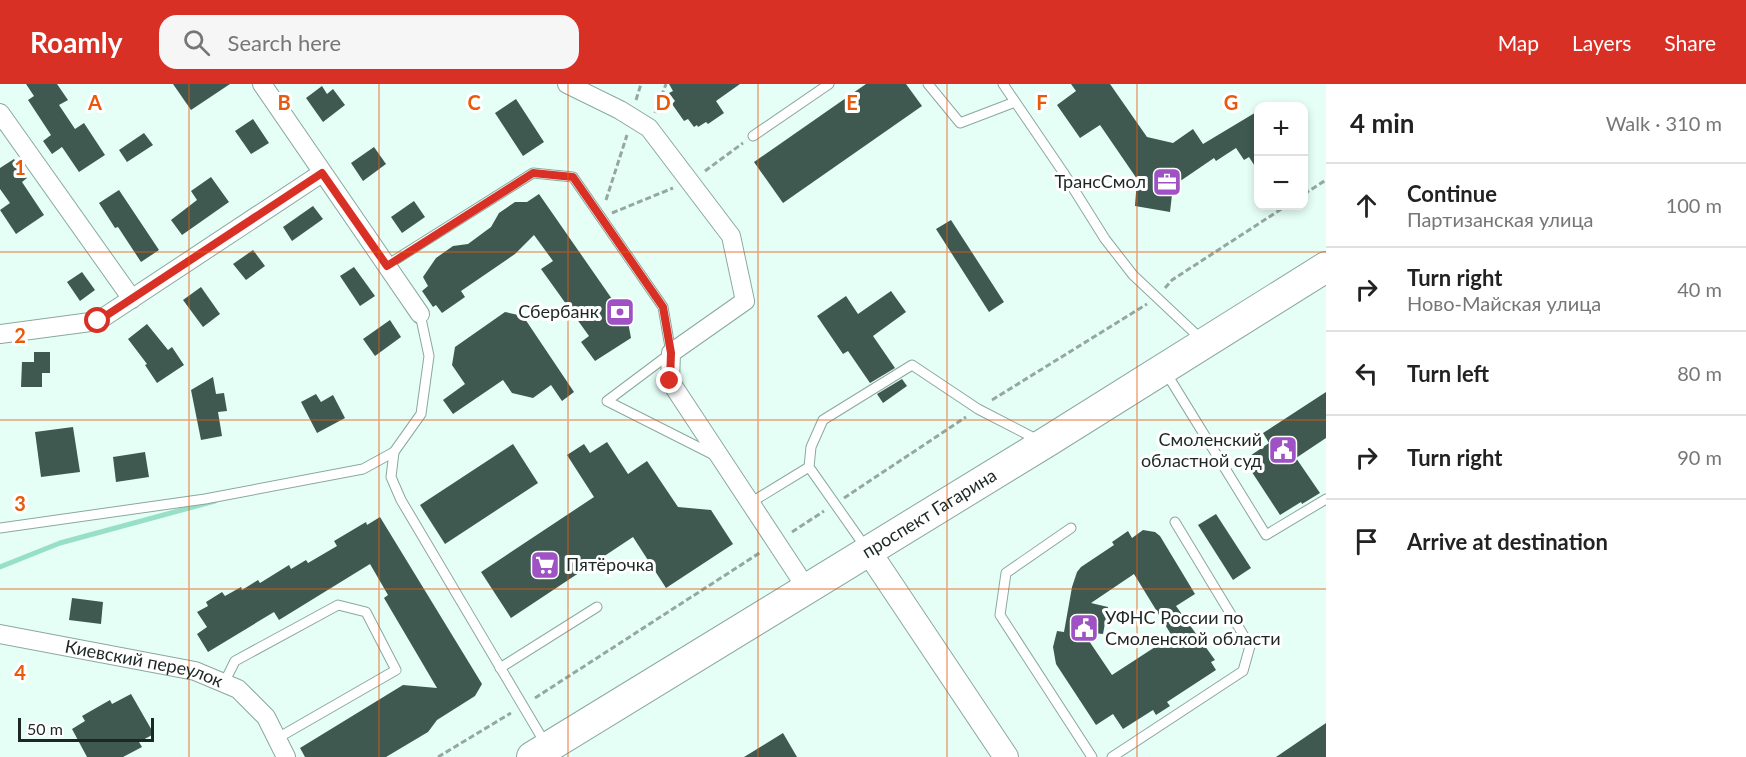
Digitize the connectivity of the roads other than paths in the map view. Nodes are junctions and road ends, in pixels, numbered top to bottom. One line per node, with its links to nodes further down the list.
1 (262, 84): 9 (street)
2 (567, 84): 16 (street)
3 (829, 84): 8 (lane)
4 (928, 84): 6 (lane)
5 (1003, 84): 6 (lane)
6 (1015, 102): 15 (lane)
7 (0, 113): 12 (street)
8 (753, 136)
9 (322, 173): 10 (street); 12 (street)
10 (387, 266): 13 (street); 16 (lane)
11 (1326, 267): 15 (main road, проспект Гагарина)
12 (132, 299): 14 (street)
13 (420, 314): 19 (lane)
14 (0, 334)
15 (1205, 342): 17 (main road, проспект Гагарина)
16 (671, 353): 20 (street); 20 (lane)
17 (1163, 369): 18 (main road, проспект Гагарина); 22 (lane)
18 (1045, 443): 21 (lane); 27 (main road, проспект Гагарина)
19 (394, 452): 25 (lane); 31 (lane)
20 (721, 459): 23 (street)
21 (809, 467): 23 (lane); 27 (lane)
22 (1326, 499)
23 (750, 503): 28 (street)
24 (1175, 522): 38 (lane)
25 (0, 528)
26 (1071, 528): 37 (lane)
27 (869, 552): 28 (main road, проспект Гагарина); 36 (street)
28 (807, 589): 34 (main road, проспект Гагарина)
29 (597, 607): 31 (lane)
30 (0, 634): 32 (street, Киевский переулок)
31 (500, 668): 34 (lane)
32 (224, 683): 33 (street, Киевский переулок); 33 (lane)
33 (276, 739): 35 (street, Киевский переулок)
34 (540, 752)
35 (286, 757)
36 (1006, 757)
37 (1092, 757)
38 (1112, 757)

